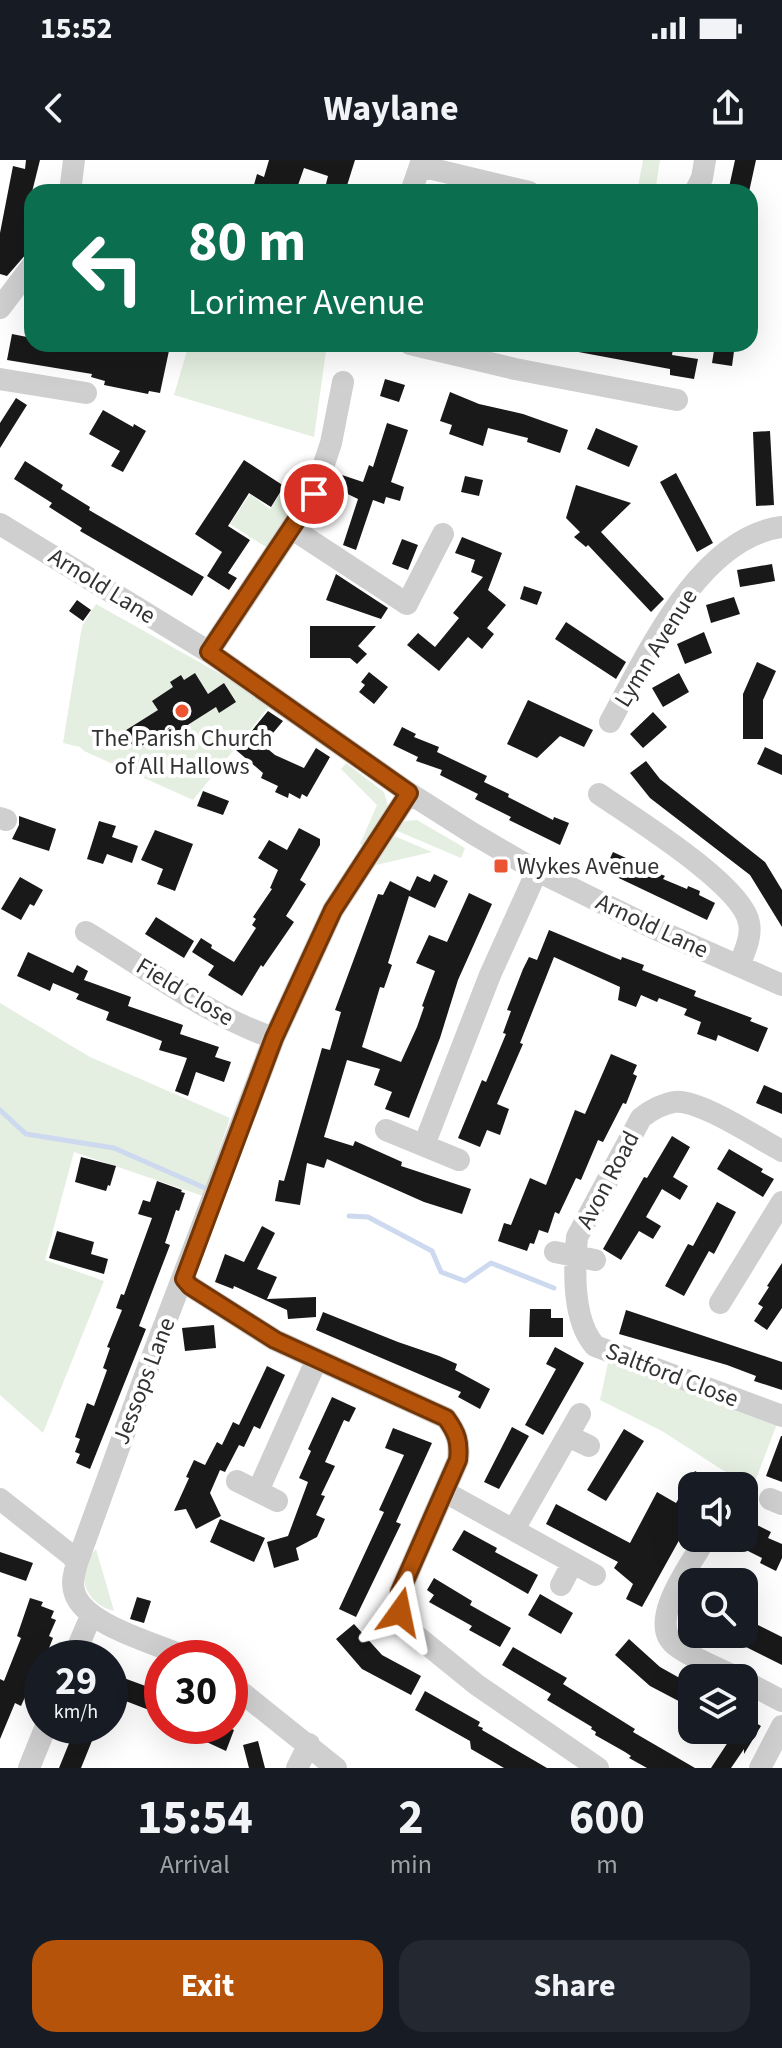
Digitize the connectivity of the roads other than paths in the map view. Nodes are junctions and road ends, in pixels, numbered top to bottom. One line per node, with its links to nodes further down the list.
1 (74, 160): 4 (street)
2 (705, 160): 7 (street)
3 (421, 163): 5 (street); 6 (street)
4 (71, 184)
5 (414, 184)
6 (499, 184)
7 (699, 184)
8 (24, 276): 9 (street)
9 (0, 308)
10 (444, 352): 14 (street)
11 (0, 379): 13 (street)
12 (343, 382): 17 (street)
13 (86, 393)
14 (677, 400)
15 (0, 524): 19 (street, Arnold Lane)
16 (782, 527): 20 (street, Lymn Avenue)
17 (291, 528): 18 (street); 19 (street)
18 (443, 534)
19 (209, 652): 21 (street, Arnold Lane)
20 (610, 722)
21 (409, 793): 23 (street, Arnold Lane); 27 (street, Jessops Lane)
22 (599, 794): 25 (street)
23 (537, 871): 25 (street, Arnold Lane); 29 (street)
24 (97, 933): 27 (street, Field Close)
25 (739, 966): 26 (street, Arnold Lane)
26 (782, 985)
27 (274, 1038): 34 (street, Jessops Lane)
28 (386, 1130): 29 (street)
29 (424, 1145): 31 (street)
30 (782, 1151): 33 (street, Avon Road)
31 (459, 1160)
32 (782, 1202): 35 (street)
33 (576, 1259): 38 (street, Saltford Close)
34 (184, 1279): 36 (street); 46 (street, Jessops Lane)
35 (723, 1289)
36 (317, 1359): 41 (street); 42 (street)
37 (580, 1414): 39 (street)
38 (782, 1416)
39 (568, 1436): 40 (street); 44 (street)
40 (589, 1446)
41 (237, 1481)
42 (445, 1492): 44 (street); 63 (street)
43 (0, 1499): 46 (street)
44 (516, 1531): 47 (street)
45 (698, 1552): 53 (street)
46 (77, 1563): 50 (street, Jessops Lane)
47 (572, 1564): 48 (street); 49 (street)
48 (595, 1575)
49 (561, 1585)
50 (91, 1616): 51 (street); 52 (street)
51 (81, 1640)
52 (146, 1640)
53 (710, 1664)
54 (758, 1688): 56 (street)
55 (248, 1697): 59 (street)
56 (782, 1701)
57 (782, 1726): 64 (street)
58 (39, 1744): 60 (street)
59 (309, 1744): 61 (street); 62 (street)
60 (29, 1768)
61 (297, 1768)
62 (336, 1768)
63 (598, 1768)
64 (760, 1768)

